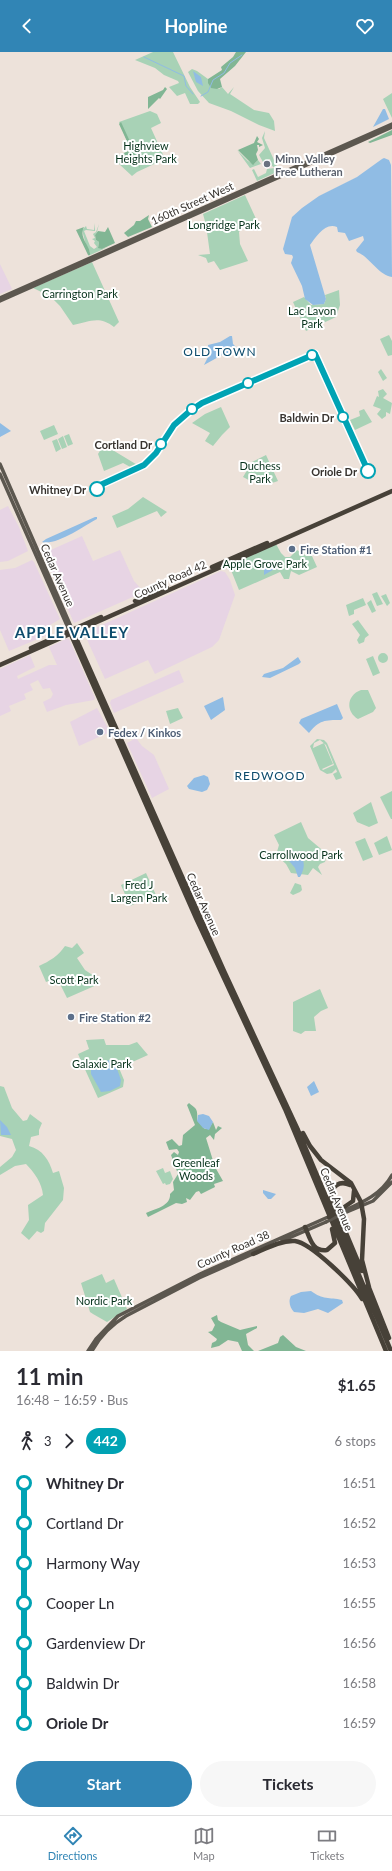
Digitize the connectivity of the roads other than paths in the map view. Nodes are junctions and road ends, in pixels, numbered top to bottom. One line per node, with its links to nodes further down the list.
1 (392, 124): 3 (main road, 160th Street West)
2 (392, 127): 4 (main road, 160th Street West)
3 (0, 298)
4 (0, 301)
5 (0, 464): 7 (main road, Cedar Avenue)
6 (0, 472): 7 (main road)
7 (4, 479): 10 (main road, Cedar Avenue); 10 (main road, Cedar Avenue)
8 (392, 487): 10 (highway, County Road 42)
9 (392, 491): 10 (highway, County Road 42)
10 (71, 631): 11 (highway, County Road 42); 12 (highway, County Road 42); 13 (highway, Cedar Avenue); 13 (highway, Cedar Avenue)
11 (0, 662)
12 (0, 665)
13 (183, 884): 14 (highway, Cedar Avenue); 14 (highway, Cedar Avenue)
14 (242, 1014): 15 (highway, Cedar Avenue); 18 (highway, Cedar Avenue)
15 (279, 1087): 19 (highway); 31 (highway, Cedar Avenue)
16 (392, 1175): 19 (main road)
17 (392, 1182): 19 (main road)
18 (322, 1197): 22 (highway); 26 (highway, Cedar Avenue)
19 (362, 1204): 20 (main road); 25 (highway)
20 (341, 1212): 21 (highway, bridge); 25 (highway)
21 (326, 1219): 22 (main road, County Road 38)
22 (305, 1229): 23 (highway); 24 (main road, County Road 38); 28 (main road, County Road 38)
23 (316, 1253): 24 (highway); 26 (highway)
24 (253, 1254): 29 (main road, County Road 38)
25 (369, 1286): 27 (highway)
26 (375, 1324): 30 (highway, Cedar Avenue)
27 (392, 1347)
28 (88, 1351)
29 (92, 1351)
30 (386, 1351)
31 (391, 1351)

